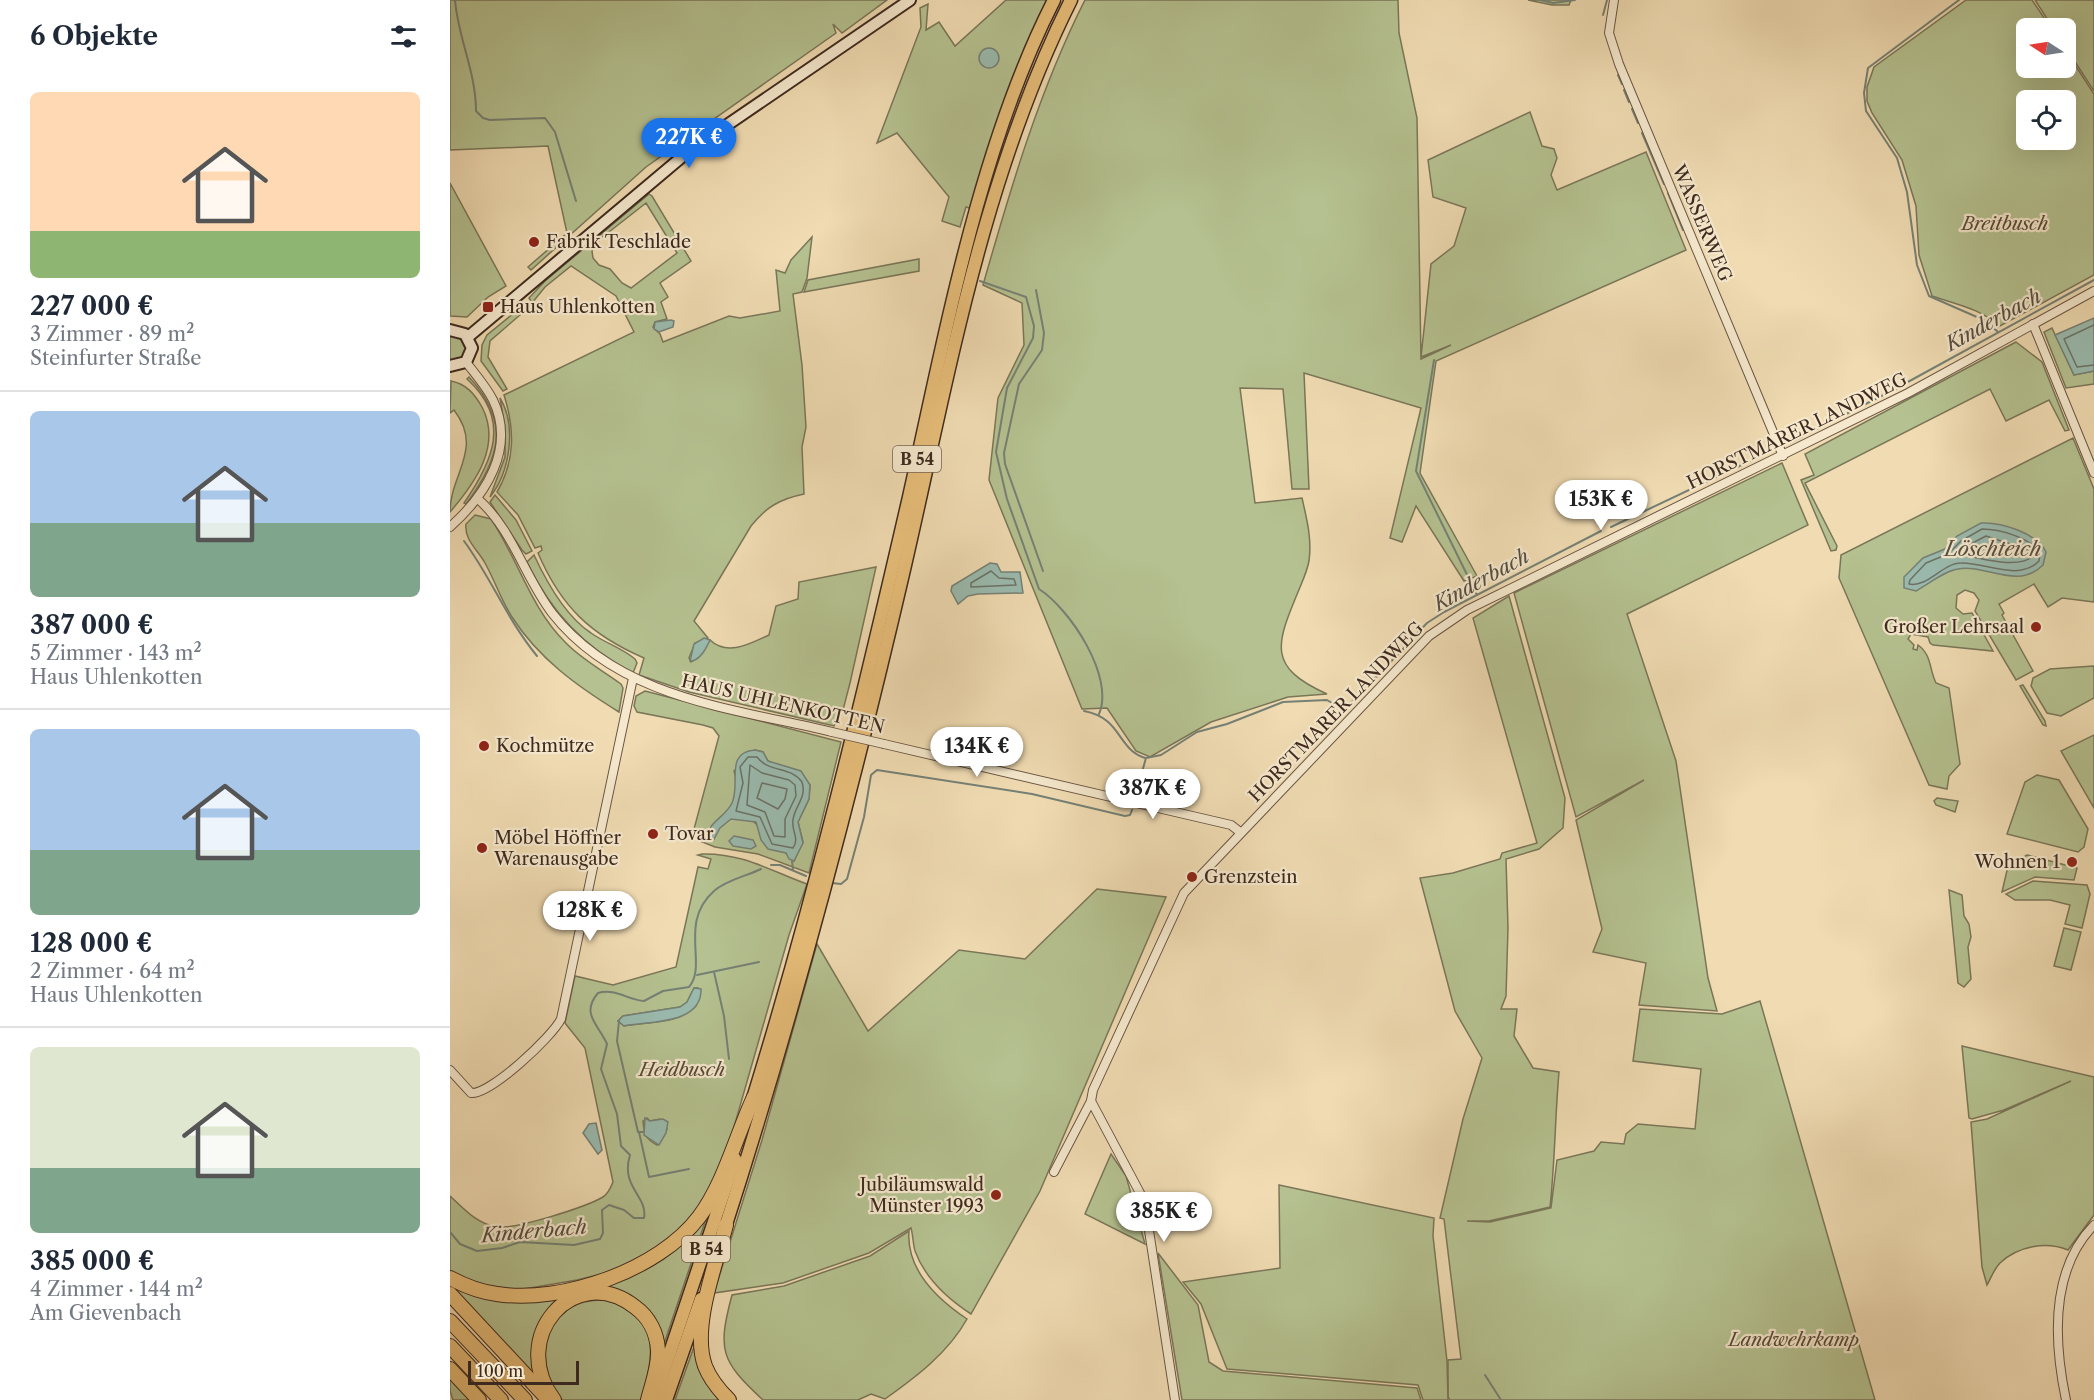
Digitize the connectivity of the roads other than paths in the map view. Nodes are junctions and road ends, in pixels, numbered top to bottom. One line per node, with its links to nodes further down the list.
1 (910, 0): 8 (main road)
2 (1054, 0): 18 (highway, B 54)
3 (1071, 0): 21 (highway, B 54)
4 (1614, 0): 11 (street, WASSERWEG)
5 (2094, 291): 6 (street, HORSTMARER LANDWEG)
6 (2033, 324): 11 (street, HORSTMARER LANDWEG); 12 (street)
7 (450, 330): 8 (main road)
8 (468, 336): 9 (main road)
9 (466, 362): 10 (main road); 13 (street)
10 (450, 366)
11 (1783, 456): 16 (street, HORSTMARER LANDWEG)
12 (2094, 473)
13 (478, 499): 14 (street); 15 (street, HAUS UHLENKOTTEN)
14 (450, 527)
15 (633, 678): 16 (street, HAUS UHLENKOTTEN, bridge); 17 (street)
16 (1240, 832): 19 (street, HORSTMARER LANDWEG)
17 (450, 1070)
18 (754, 1097): 23 (highway); 34 (highway, B 54)
19 (1091, 1101): 20 (street, HORSTMARER LANDWEG); 37 (street)
20 (1054, 1172)
21 (726, 1225): 35 (highway, B 54); 36 (highway)
22 (2094, 1225): 38 (street)
23 (450, 1278)
24 (450, 1294): 31 (highway)
25 (450, 1321): 30 (highway)
26 (450, 1346): 29 (highway)
27 (450, 1369): 28 (highway)
28 (479, 1400)
29 (501, 1400)
30 (525, 1400)
31 (549, 1400)
32 (554, 1400): 33 (highway)
33 (648, 1400)
34 (654, 1400)
35 (666, 1400)
36 (729, 1400)
37 (1175, 1400)
38 (2066, 1400)

